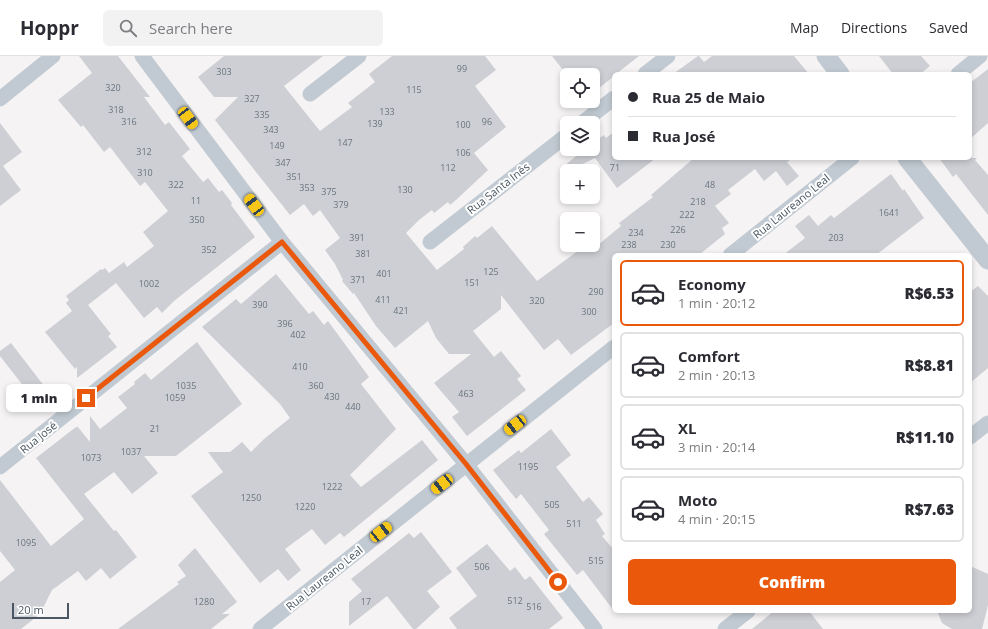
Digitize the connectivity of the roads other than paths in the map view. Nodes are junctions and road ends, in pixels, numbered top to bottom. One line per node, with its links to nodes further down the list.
1 (53, 56): 11 (street)
2 (142, 56): 17 (street)
3 (359, 56): 10 (street)
4 (668, 56): 7 (street)
5 (826, 56): 8 (street)
6 (980, 56): 9 (street)
7 (648, 72)
8 (838, 72)
9 (960, 72)
10 (310, 94)
11 (0, 99)
12 (612, 100): 13 (street)
13 (591, 116)
14 (560, 140): 18 (street, Rua Santa Inês)
15 (849, 160): 19 (street, Rua Laureano Leal)
16 (909, 160): 20 (street)
17 (282, 242): 24 (street); 25 (street, Rua José)
18 (430, 242)
19 (733, 253)
20 (988, 260)
21 (612, 349): 24 (street, Rua Laureano Leal)
22 (988, 424): 23 (street)
23 (972, 436)
24 (466, 464): 27 (street, Rua Laureano Leal); 28 (street)
25 (0, 467)
26 (745, 613): 29 (street)
27 (260, 629)
28 (595, 629)
29 (725, 629)

